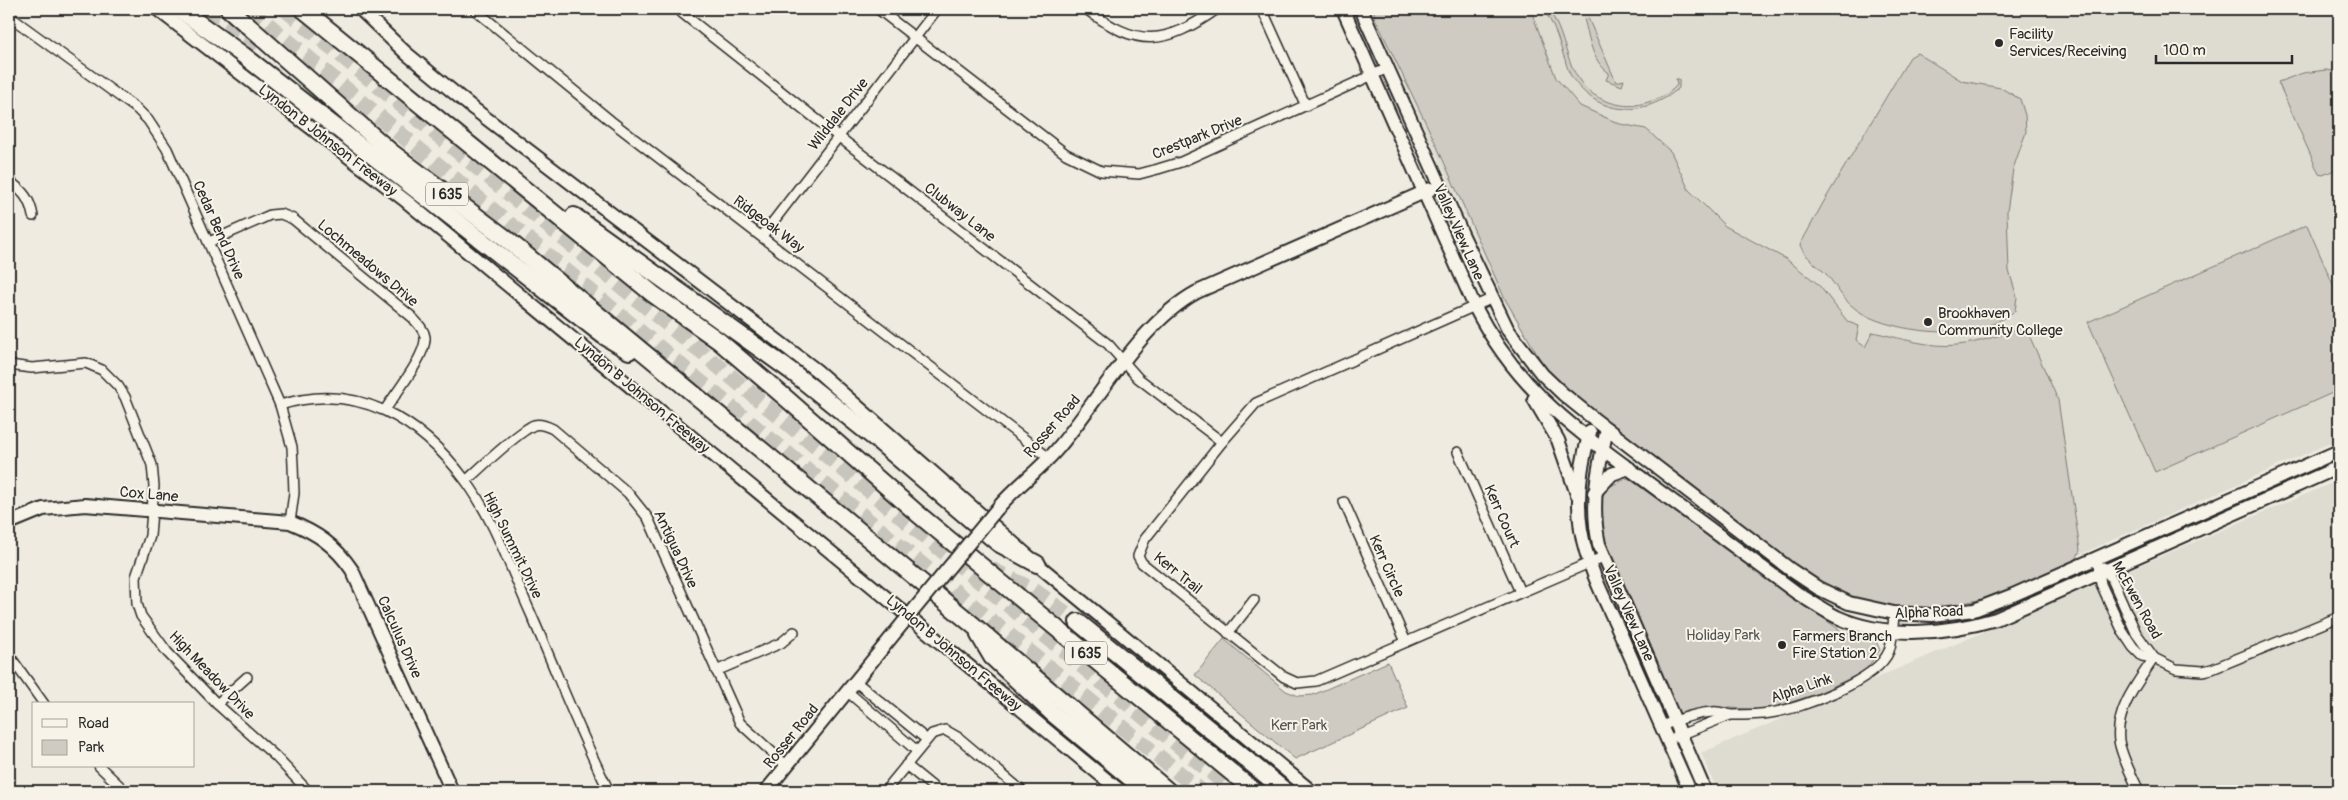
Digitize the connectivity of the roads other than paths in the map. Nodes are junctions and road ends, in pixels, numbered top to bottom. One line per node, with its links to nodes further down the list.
1 (157, 9): 93 (main road, Lyndon B Johnson Freeway)
2 (179, 9): 33 (highway)
3 (228, 9): 33 (highway, Lyndon B Johnson Freeway / I 635)
4 (303, 9): 25 (highway, I 635)
5 (360, 9): 57 (main road)
6 (474, 9): 27 (street, Ridgeoak Way)
7 (677, 9): 21 (street, Clubway Lane)
8 (878, 9): 17 (street, Crestpark Drive)
9 (936, 9): 17 (street, Wilddale Drive)
10 (1086, 9): 11 (street)
11 (1217, 9)
12 (1262, 9): 20 (street)
13 (1342, 9): 19 (main road, Valley View Lane)
14 (1361, 9): 15 (main road, Valley View Lane)
15 (1367, 15): 18 (main road, Valley View Lane)
16 (9, 16): 28 (street, Cedar Bend Drive)
17 (915, 37): 20 (street, Crestpark Drive); 21 (street, Wilddale Drive)
18 (1388, 68): 19 (street, Crestpark Drive); 23 (main road, Valley View Lane)
19 (1372, 76): 20 (street, Crestpark Drive); 24 (main road, Valley View Lane)
20 (1306, 106)
21 (838, 136): 27 (street, Wilddale Drive); 31 (street, Clubway Lane)
22 (9, 181): 26 (street)
23 (1440, 185): 24 (main road, Rosser Road); 29 (main road, Valley View Lane)
24 (1424, 193): 30 (main road, Valley View Lane); 31 (main road, Rosser Road)
25 (549, 207): 57 (highway); 96 (highway, I 635)
26 (34, 216)
27 (762, 236): 44 (street, Ridgeoak Way)
28 (209, 242): 35 (street, Cedar Bend Drive); 36 (street, Lochmeadows Drive)
29 (1493, 298): 30 (street, Kerr Trail); 37 (main road, Valley View Lane)
30 (1475, 307): 34 (main road, Valley View Lane); 40 (street, Kerr Trail)
31 (1124, 363): 40 (street, Clubway Lane); 44 (main road, Rosser Road)
32 (9, 365): 51 (street, High Meadow Drive)
33 (670, 374): 64 (highway, Lyndon B Johnson Freeway / I 635)
34 (1523, 379): 39 (main road, Valley View Lane); 50 (main road)
35 (280, 405): 36 (street, High Summit Drive); 52 (street, Cedar Bend Drive)
36 (385, 410): 47 (street, High Summit Drive)
37 (1594, 419): 38 (main road, Valley View Lane); 39 (main road, Valley View Lane)
38 (1607, 429): 41 (main road, Valley View Lane); 61 (main road, Alpha Road)
39 (1588, 439): 41 (main road, Valley View Lane); 50 (main road, Valley View Lane)
40 (1222, 442): 67 (street, Kerr Trail)
41 (1602, 450): 46 (main road, Alpha Road); 48 (main road, Valley View Lane)
42 (2339, 451): 55 (main road, Alpha Road)
43 (1458, 452): 59 (street, Kerr Court)
44 (1049, 458): 73 (main road, Rosser Road, bridge)
45 (2339, 467): 58 (main road, Alpha Road)
46 (1629, 468): 48 (main road); 65 (main road, Alpha Road)
47 (466, 481): 71 (street, Antigua Drive); 88 (street, High Summit Drive)
48 (1594, 493): 54 (main road, Valley View Lane)
49 (1344, 502): 68 (street, Kerr Circle)
50 (1579, 504): 56 (main road, Valley View Lane)
51 (153, 511): 52 (main road, Cox Lane); 53 (main road, Cox Lane); 75 (street, High Meadow Drive)
52 (290, 522): 87 (main road, Calculus Drive)
53 (9, 523)
54 (1603, 557): 56 (street, Kerr Trail); 77 (main road, Valley View Lane)
55 (2097, 558): 58 (street, McEwen Road); 61 (main road, Alpha Road)
56 (1589, 562): 59 (street, Kerr Trail); 78 (main road, Valley View Lane)
57 (1037, 564): 98 (main road)
58 (2102, 572): 65 (main road, Alpha Road); 70 (street, McEwen Road)
59 (1520, 592): 68 (street, Kerr Trail)
60 (1254, 600): 67 (street)
61 (1894, 613): 65 (street, Alpha Link)
62 (2339, 617): 70 (street, McEwen Road)
63 (1078, 622): 97 (highway)
64 (972, 625): 94 (highway); 95 (highway, Lyndon B Johnson Freeway / I 635)
65 (1892, 630): 76 (street, Alpha Link)
66 (794, 632): 71 (street)
67 (1228, 633): 68 (street, Kerr Trail)
68 (1406, 642)
69 (9, 655): 74 (street)
70 (2154, 658): 101 (street)
71 (716, 671): 83 (street, Antigua Drive)
72 (248, 677): 75 (street)
73 (852, 687): 80 (street); 81 (street); 83 (main road, Rosser Road)
74 (43, 702)
75 (217, 704): 86 (street, High Meadow Drive)
76 (1730, 715): 77 (street, Alpha Link); 79 (street, Alpha Link)
77 (1674, 722): 78 (street, Alpha Link); 79 (main road, Valley View Lane)
78 (1661, 726): 79 (main road, Valley View Lane)
79 (1673, 738): 99 (main road, Valley View Lane); 100 (main road, Valley View Lane)
80 (926, 739): 81 (street); 92 (street)
81 (917, 751): 82 (street)
82 (906, 765): 90 (street); 91 (street)
83 (787, 766): 89 (main road, Rosser Road)
84 (101, 768): 85 (street)
85 (124, 791)
86 (308, 791)
87 (452, 791)
88 (609, 791)
89 (766, 791)
90 (885, 791)
91 (938, 791)
92 (1022, 791)
93 (1120, 791)
94 (1146, 791)
95 (1168, 791)
96 (1254, 791)
97 (1285, 791)
98 (1311, 791)
99 (1690, 791)
100 (1705, 791)
101 (2139, 791)

